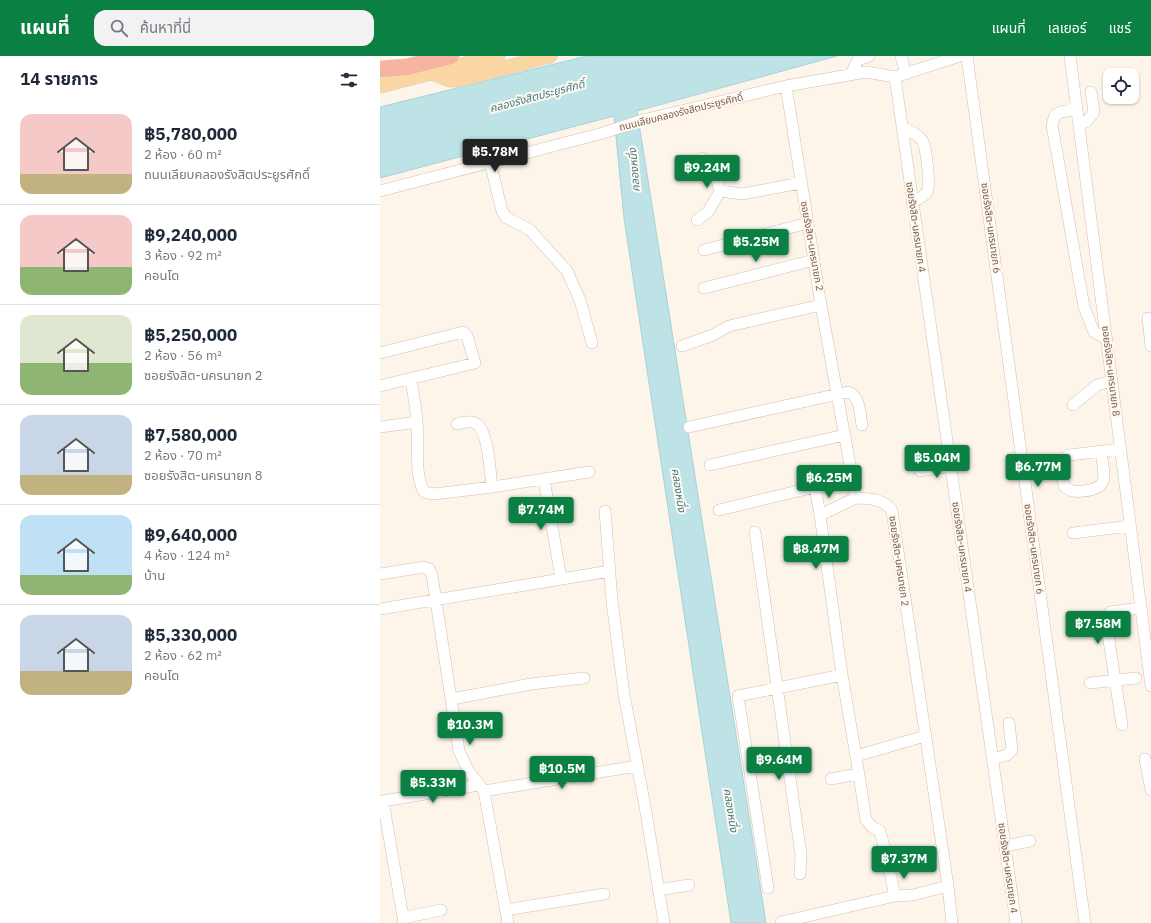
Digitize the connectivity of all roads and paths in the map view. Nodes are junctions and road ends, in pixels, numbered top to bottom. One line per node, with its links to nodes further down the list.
1 (451, 56): 9 (highway)
2 (498, 56): 10 (main road)
3 (550, 56): 10 (main road)
4 (869, 56): 11 (street)
5 (901, 56): 12 (street, ซอยรังสิต-นครนายก 4)
6 (960, 56): 12 (street, ถนนเลียบคลองรังสิตประยูรศักดิ์)
7 (968, 56): 112 (street, ซอยรังสิต-นครนายก 6)
8 (1070, 56): 18 (street, ซอยรังสิต-นครนายก 8)
9 (380, 69)
10 (432, 73): 13 (main road)
11 (851, 74): 12 (street, ถนนเลียบคลองรังสิตประยูรศักดิ์); 16 (street, ถนนเลียบคลองรังสิตประยูรศักดิ์)
12 (900, 75): 20 (street, ซอยรังสิต-นครนายก 4)
13 (415, 77): 14 (main road); 15 (main road)
14 (380, 82)
15 (380, 86)
16 (786, 86): 22 (street, ถนนเลียบคลองรังสิตประยูรศักดิ์); 23 (street, ซอยรังสิต-นครนายก 2)
17 (1091, 92): 19 (street)
18 (1077, 109): 19 (street, ซอยรังสิต-นครนายก 8); 34 (street)
19 (1079, 125): 34 (street, ซอยรังสิต-นครนายก 8)
20 (903, 128): 26 (street, ซอยรังสิต-นครนายก 4); 26 (street)
21 (702, 158): 25 (street)
22 (490, 162): 24 (street, ถนนเลียบคลองรังสิตประยูรศักดิ์); 35 (street)
23 (801, 183): 25 (street); 28 (street, ซอยรังสิต-นครนายก 2)
24 (380, 191)
25 (720, 191): 27 (street)
26 (912, 203): 53 (street, ซอยรังสิต-นครนายก 4)
27 (697, 220)
28 (808, 223): 29 (street); 30 (street, ซอยรังสิต-นครนายก 2)
29 (704, 250)
30 (814, 260): 31 (street); 32 (street, ซอยรังสิต-นครนายก 2)
31 (704, 288)
32 (822, 305): 36 (street); 42 (street, ซอยรังสิต-นครนายก 2)
33 (1148, 318): 37 (street)
34 (1107, 339): 40 (street, ซอยรังสิต-นครนายก 8)
35 (592, 343)
36 (682, 346)
37 (1151, 346)
38 (380, 353): 39 (street)
39 (411, 379): 41 (street); 44 (street)
40 (1112, 381): 43 (street); 50 (street, ซอยรังสิต-นครนายก 8)
41 (380, 386)
42 (837, 393): 46 (street); 48 (street); 49 (street, ซอยรังสิต-นครนายก 2)
43 (1073, 405)
44 (417, 422): 47 (street); 58 (street)
45 (457, 424): 58 (street)
46 (862, 425)
47 (380, 427)
48 (689, 427)
49 (845, 435): 52 (street); 56 (street, ซอยรังสิต-นครนายก 2)
50 (1120, 449): 51 (street); 64 (street, ซอยรังสิต-นครนายก 8)
51 (1101, 452): 51 (street)
52 (710, 465)
53 (950, 466): 54 (street); 86 (street, ซอยรังสิต-นครนายก 4)
54 (920, 471)
55 (589, 472): 57 (street)
56 (852, 478): 59 (street); 60 (street, ซอยรังสิต-นครนายก 2)
57 (544, 479): 58 (street); 69 (street)
58 (492, 487)
59 (815, 487): 61 (street); 63 (street)
60 (856, 498): 63 (street); 83 (street, ซอยรังสิต-นครนายก 2)
61 (719, 510)
62 (605, 511): 67 (street)
63 (820, 515): 73 (street)
64 (1130, 526): 66 (street); 71 (street, ซอยรังสิต-นครนายก 8)
65 (755, 532): 79 (street)
66 (1073, 533)
67 (610, 571): 69 (street); 87 (street)
68 (380, 574): 70 (street)
69 (561, 578): 70 (street)
70 (436, 599): 72 (street); 80 (street)
71 (1141, 608): 76 (street); 78 (street, ซอยรังสิต-นครนายก 8)
72 (380, 609)
73 (842, 675): 79 (street); 84 (street)
74 (584, 678): 80 (street)
75 (1136, 678): 76 (street)
76 (1114, 681): 77 (street); 82 (street)
77 (1090, 683)
78 (1151, 686)
79 (777, 687): 97 (street); 100 (street)
80 (452, 699): 90 (street)
81 (1009, 723): 86 (street)
82 (1122, 725)
83 (925, 736): 84 (street); 99 (street, ซอยรังสิต-นครนายก 2)
84 (856, 756): 88 (street)
85 (1145, 759): 91 (street)
86 (992, 760): 94 (street, ซอยรังสิต-นครนายก 4)
87 (637, 766): 90 (street); 101 (street)
88 (858, 774): 89 (street); 95 (street)
89 (831, 779)
90 (481, 788): 92 (street); 105 (street)
91 (1151, 790)
92 (382, 801): 106 (street)
93 (1030, 841): 94 (street)
94 (1005, 846): 111 (street, ซอยรังสิต-นครนายก 4)
95 (885, 850)
96 (889, 869): 103 (street)
97 (800, 874)
98 (689, 885): 101 (street)
99 (948, 886): 103 (street); 110 (street, ซอยรังสิต-นครนายก 2)
100 (768, 888)
101 (658, 890): 109 (street)
102 (604, 894): 105 (street)
103 (895, 896): 107 (street)
104 (441, 910): 106 (street)
105 (506, 910): 108 (street)
106 (403, 920)
107 (781, 922)
108 (508, 923)
109 (664, 923)
110 (952, 923)
111 (1016, 923)
112 (1085, 923)

